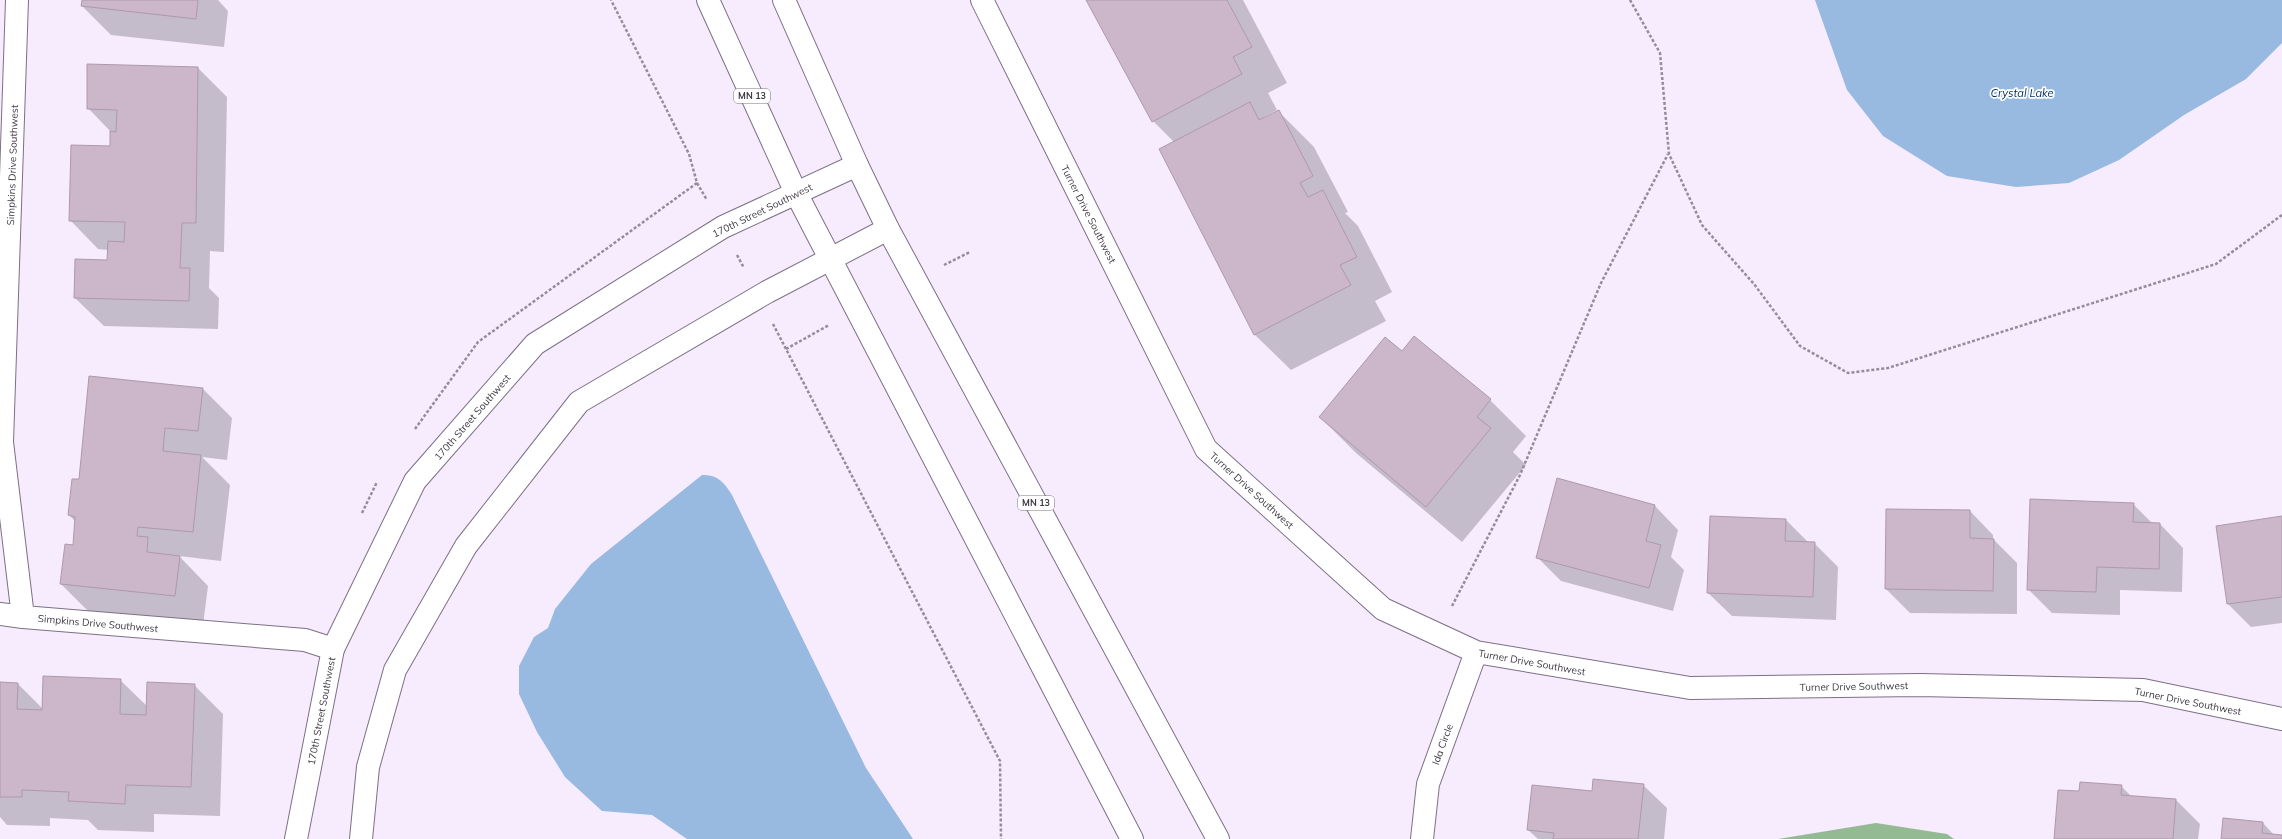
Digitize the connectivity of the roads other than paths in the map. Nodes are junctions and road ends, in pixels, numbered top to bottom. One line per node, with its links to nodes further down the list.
1 (17, 0): 5 (street, Simpkins Drive Southwest)
2 (708, 0): 7 (street, MN 13)
3 (784, 0): 6 (street, MN 13)
4 (982, 0): 13 (street, Turner Drive Southwest)
5 (7, 83): 11 (street, Simpkins Drive Southwest)
6 (857, 165): 7 (street, 170th Street Southwest); 8 (street, MN 13)
7 (796, 193): 9 (street, MN 13); 12 (street, 170th Street Southwest)
8 (888, 229): 9 (street); 18 (street, MN 13)
9 (831, 259): 16 (street); 17 (street, MN 13)
10 (0, 614): 11 (street)
11 (23, 617): 12 (street, Simpkins Drive Southwest)
12 (333, 649): 15 (street, 170th Street Southwest)
13 (1476, 652): 14 (street, Turner Drive Southwest); 19 (street, Ida Circle)
14 (2282, 719)
15 (296, 839)
16 (361, 839)
17 (1132, 839)
18 (1218, 839)
19 (1422, 839)

